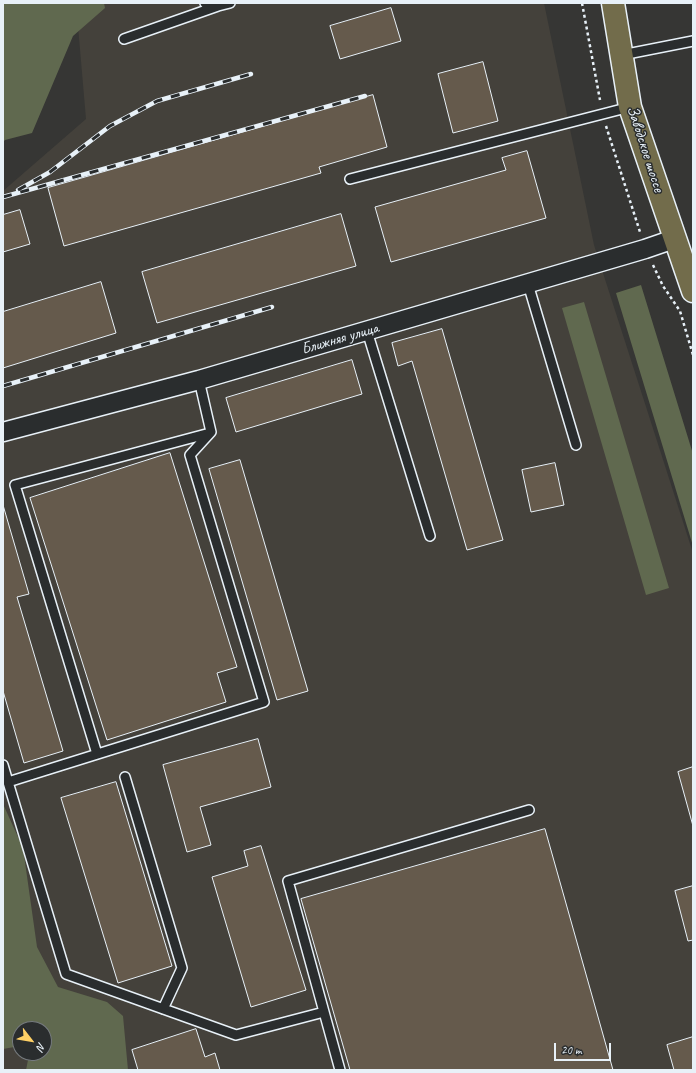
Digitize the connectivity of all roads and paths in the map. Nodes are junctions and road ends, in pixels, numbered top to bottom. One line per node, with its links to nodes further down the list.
1 (205, 3): 5 (lane)
2 (230, 3): 5 (lane)
3 (582, 3): 10 (path)
4 (613, 3): 8 (main road, Заводское шоссе)
5 (218, 6): 6 (lane)
6 (124, 40)
7 (693, 41): 8 (lane)
8 (622, 55): 9 (main road, Заводское шоссе)
9 (630, 107): 10 (lane); 12 (main road, Заводское шоссе)
10 (602, 114): 11 (lane); 13 (path)
11 (350, 179)
12 (674, 239): 13 (street, Ближняя улица); 15 (main road, Заводское шоссе)
13 (645, 249): 14 (street, Ближняя улица); 17 (path)
14 (528, 284): 16 (street, Ближняя улица); 21 (lane)
15 (693, 291)
16 (367, 331): 18 (street, Ближняя улица); 22 (lane)
17 (693, 355)
18 (199, 380): 19 (street, Ближняя улица); 20 (lane)
19 (3, 432)
20 (211, 432): 23 (lane); 23 (lane)
21 (576, 445)
22 (430, 536)
23 (98, 754): 26 (lane)
24 (3, 765): 26 (lane)
25 (125, 777): 28 (lane)
26 (8, 782): 28 (lane)
27 (529, 810): 29 (lane)
28 (164, 1009): 29 (lane)
29 (324, 1012): 30 (lane)
30 (340, 1070)

